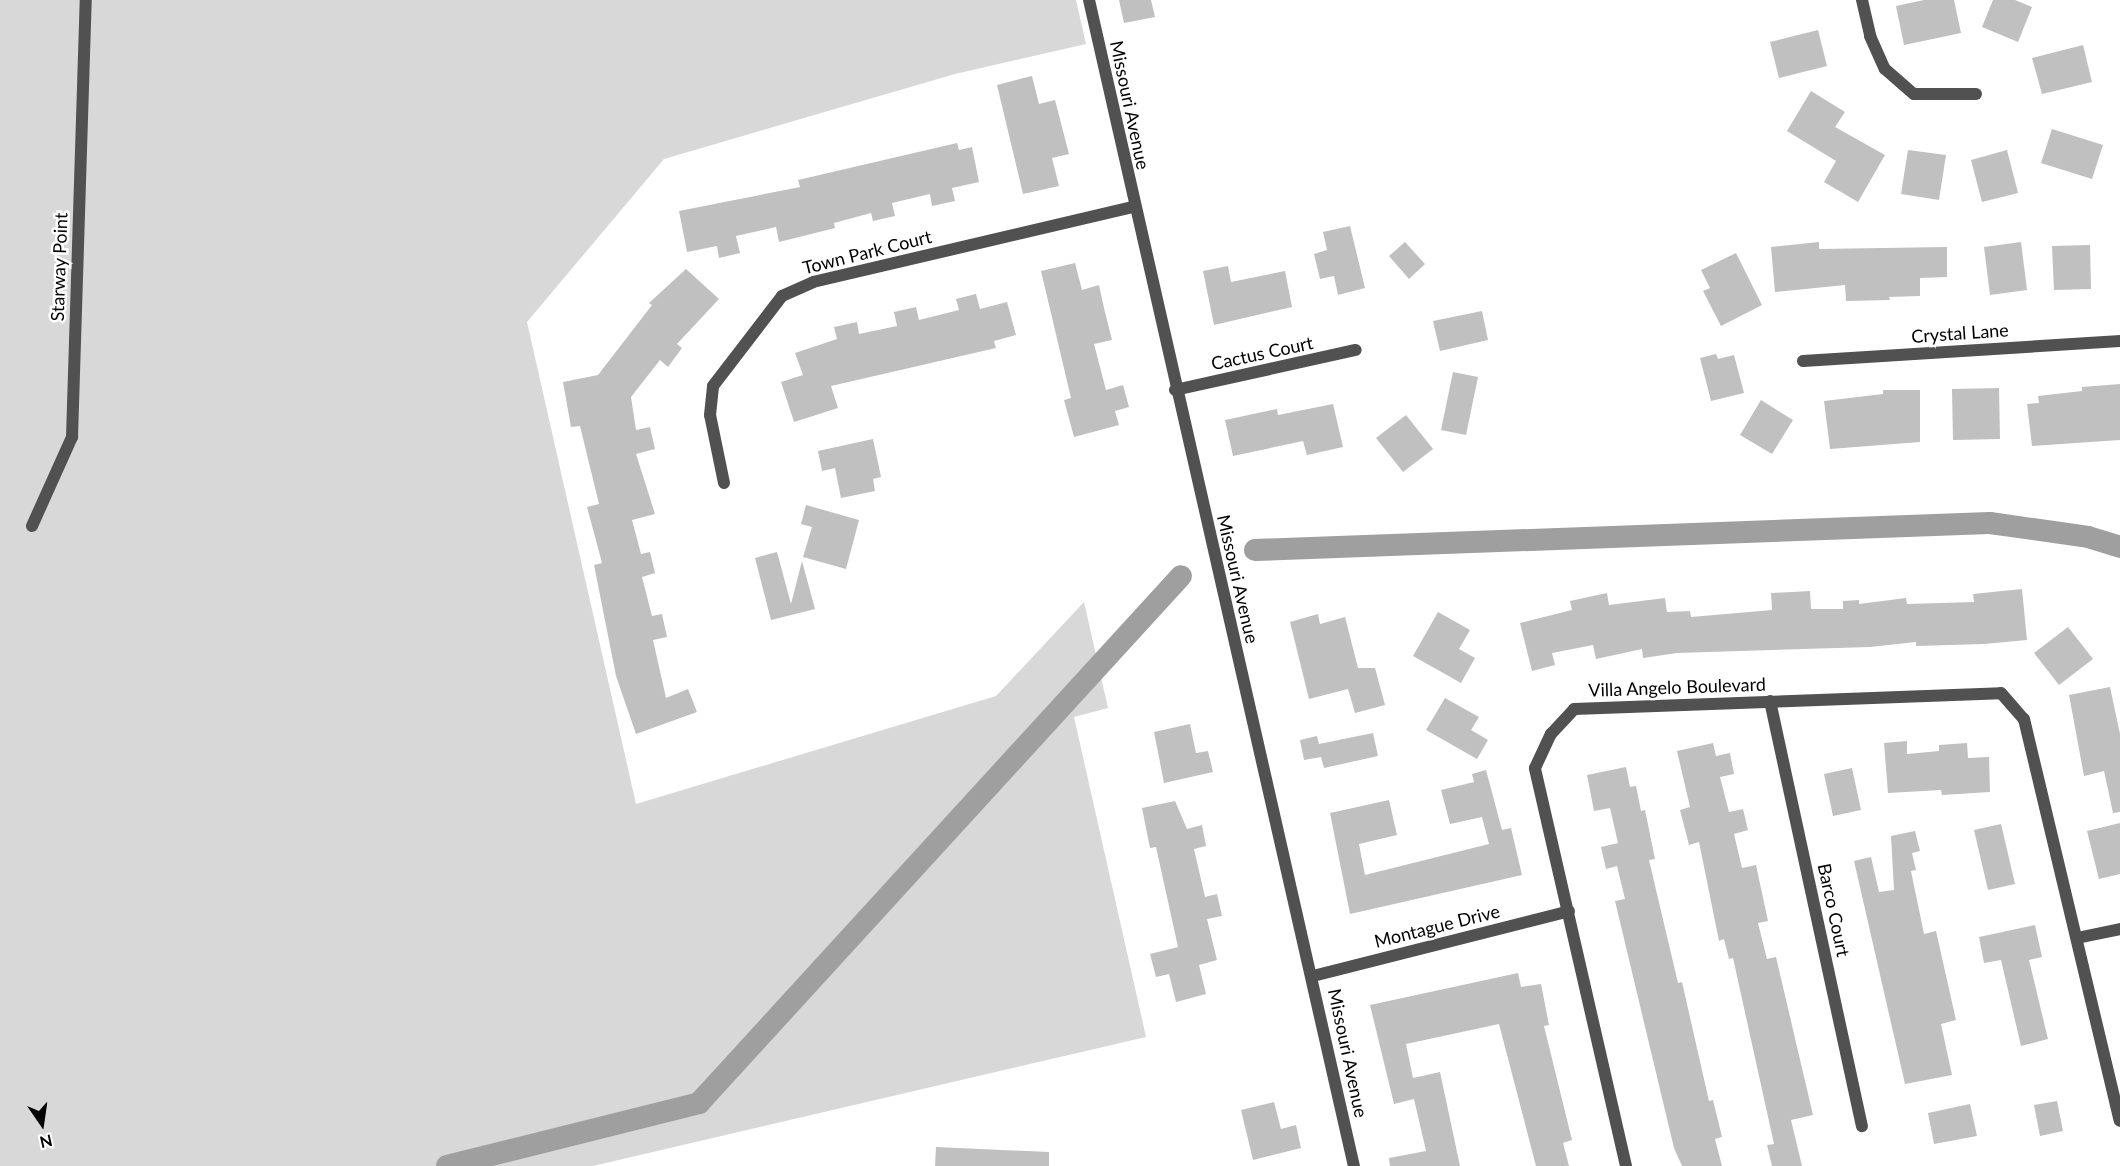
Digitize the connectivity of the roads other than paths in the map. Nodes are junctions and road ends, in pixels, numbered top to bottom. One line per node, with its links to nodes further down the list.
1 (86, 0): 11 (street, Starway Point)
2 (1089, 0): 5 (street, Missouri Avenue)
3 (1862, 0): 4 (street)
4 (1976, 94)
5 (1134, 207): 9 (street, Missouri Avenue); 10 (street, Town Park Court)
6 (2120, 340): 8 (street, Crystal Lane)
7 (1356, 350): 9 (street, Cactus Court)
8 (1803, 361)
9 (1175, 390): 16 (street, Missouri Avenue)
10 (724, 483)
11 (32, 526)
12 (1770, 701): 13 (street, Villa Angelo Boulevard); 15 (street, Villa Angelo Boulevard); 18 (street, Barco Court)
13 (1569, 911): 16 (street, Montague Drive); 20 (street, Villa Angelo Boulevard)
14 (2120, 929): 15 (street)
15 (2077, 938): 17 (street, Villa Angelo Boulevard)
16 (1313, 976): 19 (street, Missouri Avenue)
17 (2120, 1121)
18 (1862, 1126)
19 (1354, 1166)
20 (1626, 1166)

